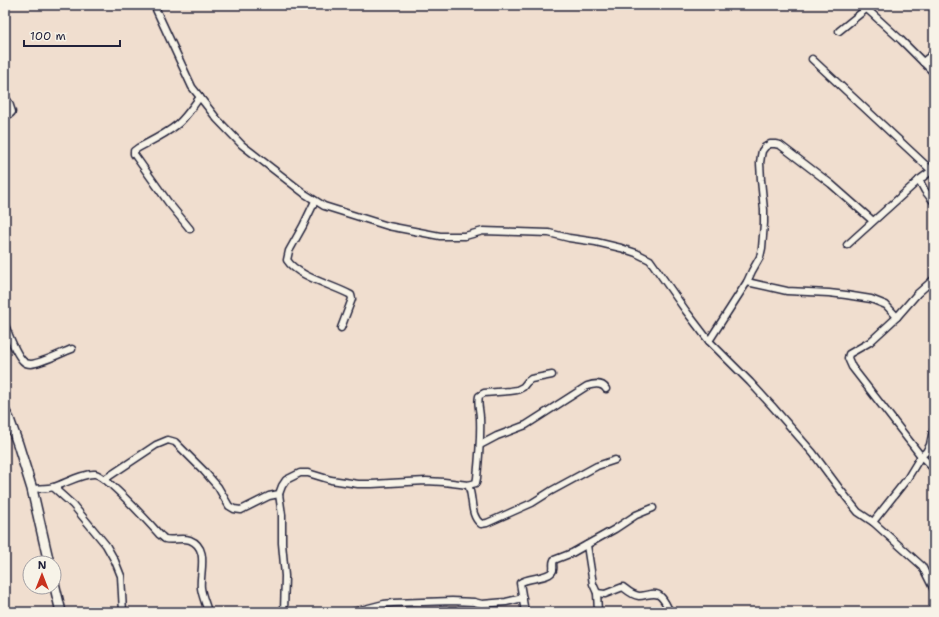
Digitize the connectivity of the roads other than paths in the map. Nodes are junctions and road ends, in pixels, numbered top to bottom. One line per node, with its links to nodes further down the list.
1 (154, 5): 9 (street)
2 (869, 7): 3 (street); 6 (street)
3 (839, 31)
4 (934, 53): 6 (street)
5 (812, 59): 11 (street)
6 (923, 62): 7 (street)
7 (934, 73)
8 (5, 97): 10 (street)
9 (200, 97): 13 (street); 16 (street)
10 (5, 115)
11 (933, 170): 12 (street)
12 (918, 180): 14 (street); 15 (street)
13 (315, 201): 22 (street); 23 (street)
14 (934, 202)
15 (873, 221): 17 (street); 19 (street)
16 (190, 229)
17 (847, 245)
18 (934, 279): 20 (street)
19 (747, 282): 20 (street); 23 (street)
20 (897, 317): 31 (street)
21 (5, 325): 24 (street)
22 (341, 328)
23 (709, 341): 40 (street)
24 (72, 349)
25 (552, 375): 29 (street)
26 (606, 389): 29 (street)
27 (5, 412): 37 (street)
28 (934, 430): 30 (street)
29 (480, 445): 35 (street)
30 (932, 446): 31 (street)
31 (921, 456): 33 (street); 40 (street)
32 (615, 460): 35 (street)
33 (934, 469)
34 (105, 479): 36 (street); 38 (street); 49 (street)
35 (468, 485): 38 (street)
36 (53, 487): 37 (street); 48 (street)
37 (32, 489): 42 (street)
38 (279, 494): 50 (street)
39 (653, 508): 41 (street)
40 (873, 522): 43 (street)
41 (586, 544): 44 (street); 46 (street)
42 (48, 555)
43 (934, 590)
44 (597, 593): 53 (street); 54 (street)
45 (57, 595): 47 (street)
46 (523, 598): 51 (street); 52 (street)
47 (61, 612)
48 (123, 612)
49 (208, 612)
50 (284, 612)
51 (353, 612)
52 (525, 612)
53 (598, 612)
54 (670, 612)

